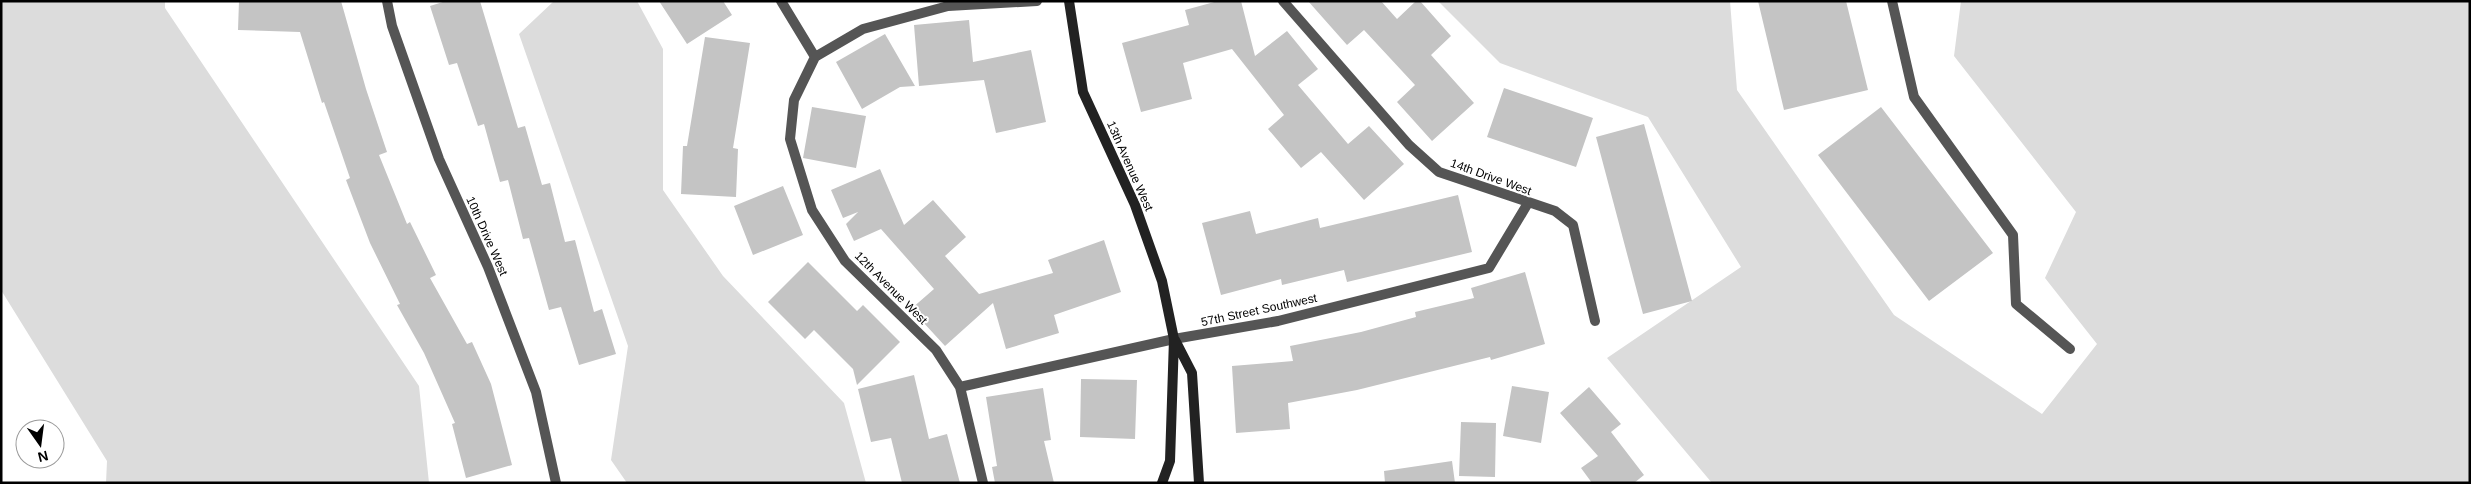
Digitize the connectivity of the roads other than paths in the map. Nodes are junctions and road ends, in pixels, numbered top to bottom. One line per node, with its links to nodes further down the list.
1 (387, 1): 14 (street, 10th Drive West)
2 (780, 1): 8 (street)
3 (1037, 1): 7 (street)
4 (1069, 1): 11 (street, 13th Avenue West)
5 (1283, 1): 9 (street, 14th Drive West)
6 (1892, 1): 12 (street)
7 (947, 4): 8 (street)
8 (815, 57): 13 (street, 12th Avenue West)
9 (1528, 204): 10 (street, 14th Drive West); 11 (street, 57th Street Southwest)
10 (1595, 320)
11 (1174, 340): 13 (street, 57th Street Southwest); 16 (street, 13th Avenue West); 17 (street, 13th Avenue West)
12 (2070, 349)
13 (960, 387): 15 (street, 12th Avenue West)
14 (556, 483)
15 (983, 483)
16 (1162, 483)
17 (1199, 483)

